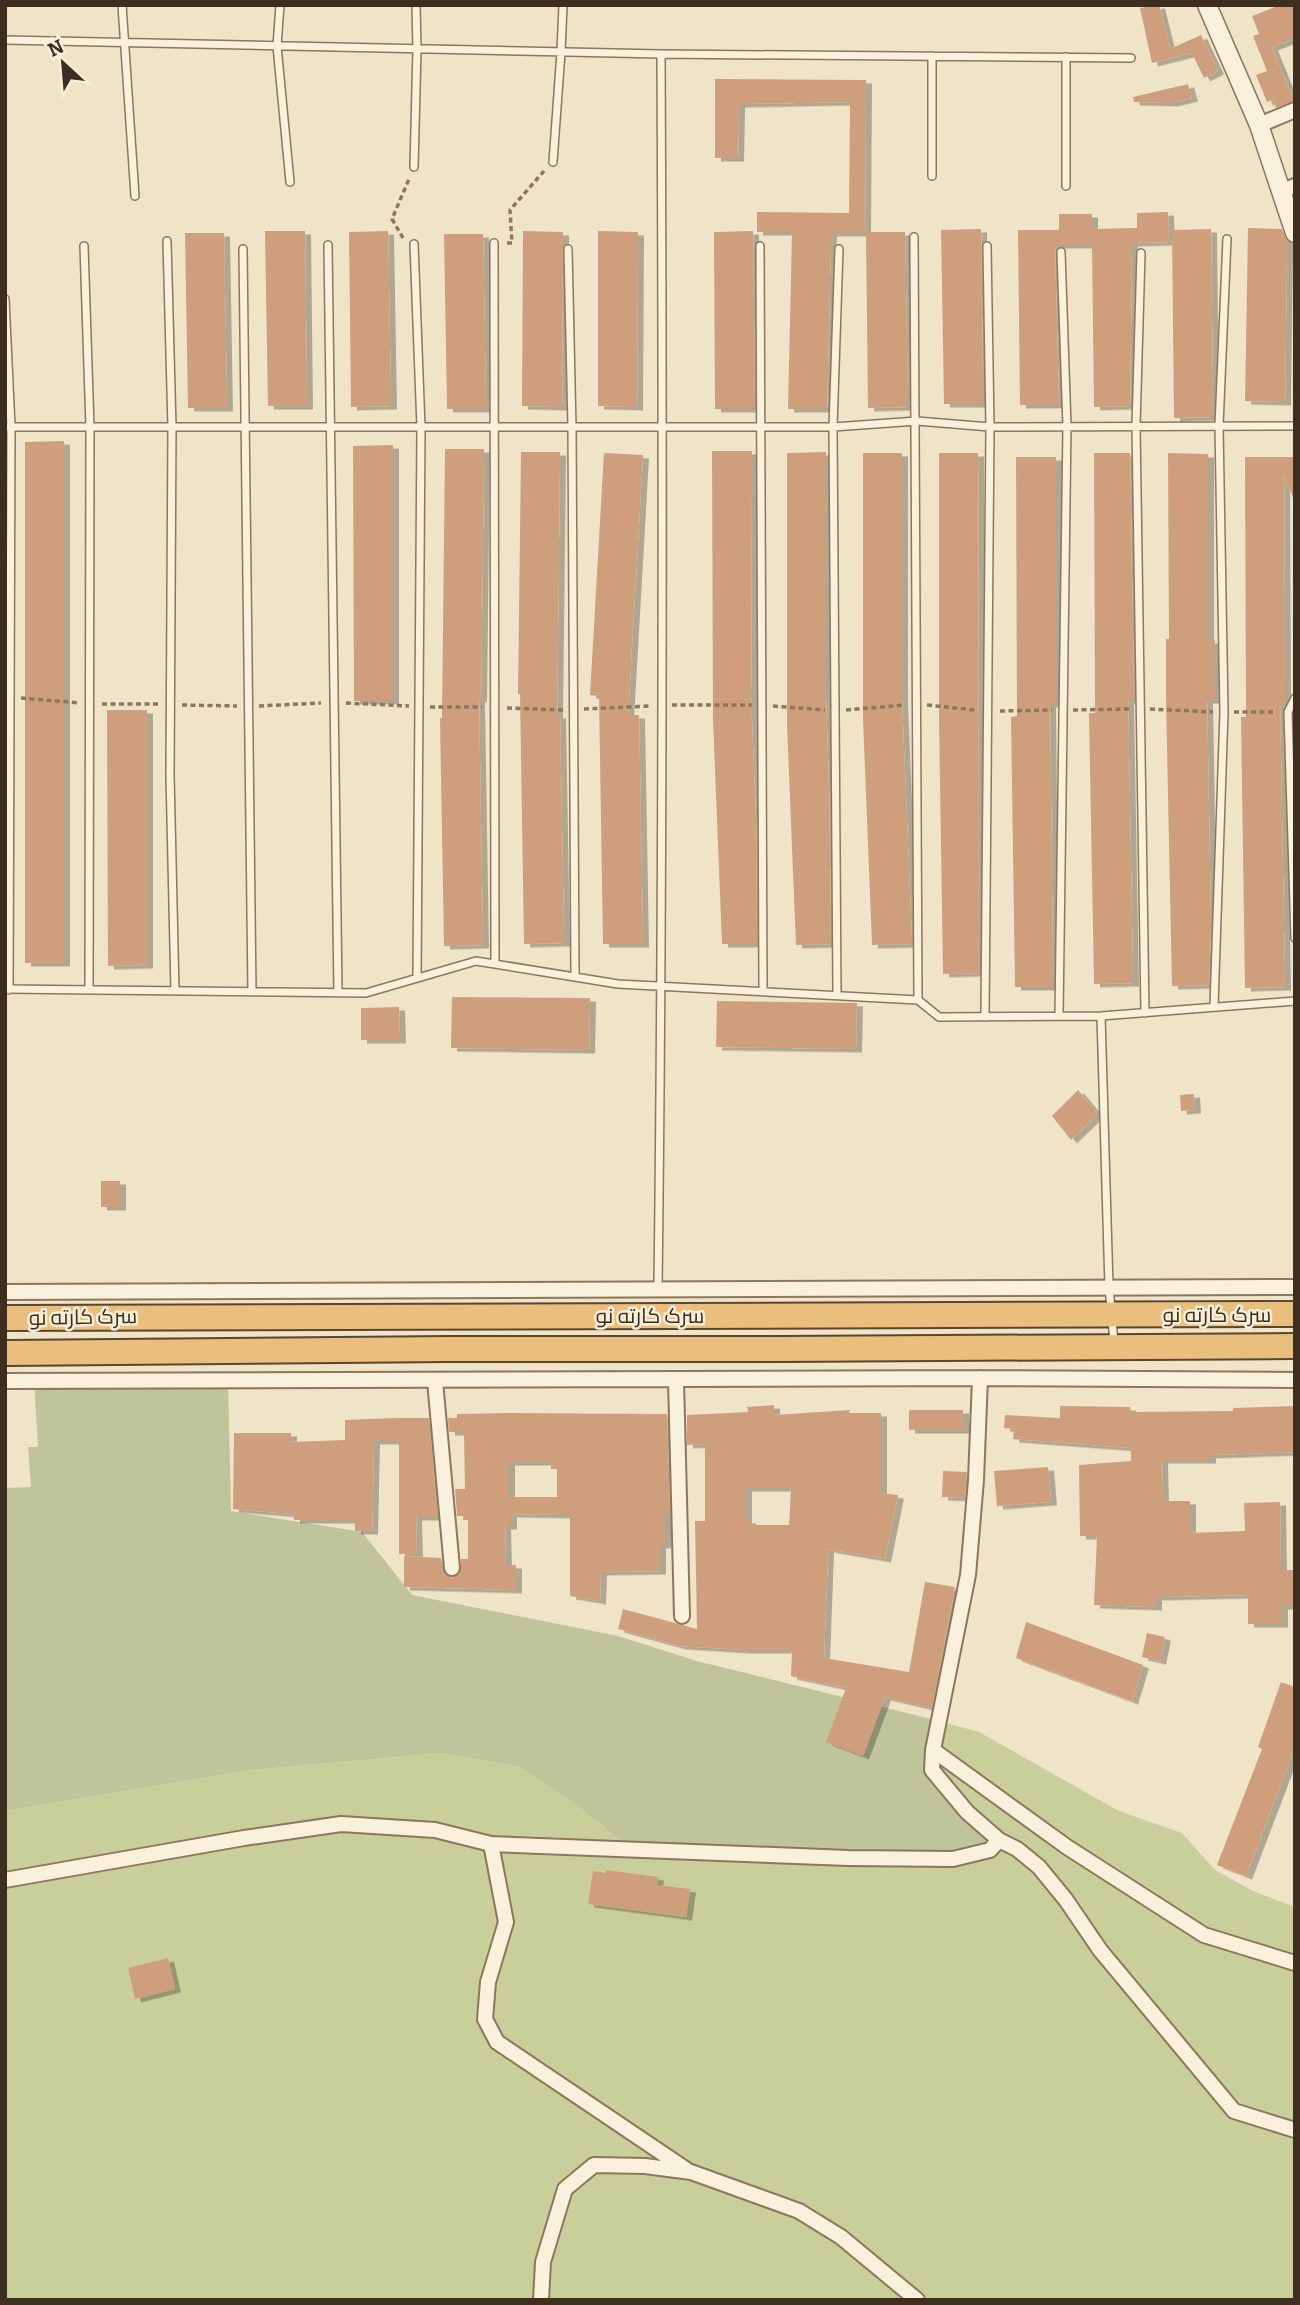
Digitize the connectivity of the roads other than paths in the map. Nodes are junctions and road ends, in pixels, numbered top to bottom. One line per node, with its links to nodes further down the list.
1 (122, 5): 7 (lane)
2 (280, 5): 8 (lane)
3 (416, 5): 9 (lane)
4 (563, 5): 10 (lane)
5 (1207, 5): 16 (street)
6 (5, 40): 7 (lane)
7 (125, 42): 8 (lane); 23 (lane)
8 (277, 46): 9 (lane); 20 (lane)
9 (417, 49): 10 (lane); 18 (lane)
10 (561, 52): 11 (lane); 17 (lane)
11 (661, 54): 12 (lane); 54 (lane)
12 (932, 56): 13 (lane); 19 (lane)
13 (1066, 57): 14 (lane); 21 (lane)
14 (1130, 58)
15 (1295, 110): 16 (street)
16 (1259, 125): 22 (street)
17 (552, 162)
18 (414, 167)
19 (932, 176)
20 (290, 182)
21 (1066, 186)
22 (1288, 188): 24 (street)
23 (135, 196)
24 (1295, 233)
25 (914, 237): 40 (lane)
26 (1227, 240): 44 (lane)
27 (167, 241): 48 (lane)
28 (494, 243): 52 (lane)
29 (414, 244): 51 (lane)
30 (84, 246): 47 (lane)
31 (328, 246): 50 (lane)
32 (760, 246): 55 (lane)
33 (987, 246): 41 (lane)
34 (243, 249): 49 (lane)
35 (568, 249): 53 (lane)
36 (839, 250): 56 (lane)
37 (1061, 252): 42 (lane)
38 (1141, 253): 43 (lane)
39 (5, 299): 46 (lane)
40 (917, 421): 41 (lane); 56 (lane); 70 (lane)
41 (990, 426): 42 (lane); 75 (lane)
42 (1067, 426): 43 (lane); 76 (lane)
43 (1136, 426): 44 (lane); 73 (lane)
44 (1219, 426): 45 (lane); 72 (lane)
45 (1295, 426)
46 (8, 427): 47 (lane); 63 (lane)
47 (90, 427): 48 (lane); 64 (lane)
48 (172, 427): 49 (lane); 66 (lane)
49 (245, 427): 50 (lane); 67 (lane)
50 (330, 427): 51 (lane); 68 (lane)
51 (421, 427): 52 (lane); 61 (lane)
52 (493, 427): 53 (lane); 59 (lane)
53 (572, 427): 54 (lane); 60 (lane)
54 (663, 427): 55 (lane); 62 (lane)
55 (761, 427): 56 (lane); 65 (lane)
56 (833, 427): 69 (lane)
57 (1295, 698): 58 (lane)
58 (1295, 938)
59 (495, 964): 60 (lane); 61 (lane)
60 (575, 977): 62 (lane)
61 (417, 978): 68 (lane)
62 (662, 985): 65 (lane); 79 (lane)
63 (7, 989): 64 (lane)
64 (89, 990): 66 (lane)
65 (763, 990): 69 (lane)
66 (175, 991): 67 (lane)
67 (252, 992): 68 (lane)
68 (338, 993)
69 (838, 994): 70 (lane)
70 (918, 1000): 75 (lane)
71 (1295, 1001): 72 (lane)
72 (1213, 1006): 73 (lane)
73 (1145, 1013): 74 (lane)
74 (1101, 1016): 76 (lane); 77 (lane)
75 (985, 1017): 76 (lane)
76 (1059, 1017)
77 (1109, 1287): 78 (street); 79 (street); 81 (lane)
78 (1295, 1287)
79 (658, 1290): 80 (street)
80 (5, 1292)
81 (1111, 1314): 83 (highway, سرک کارته نو); 84 (highway, سرک کارته نو); 85 (lane)
82 (1295, 1314): 83 (highway, سرک کارته نو)
83 (1195, 1315): 86 (highway)
84 (5, 1318)
85 (1114, 1346): 86 (highway); 88 (highway)
86 (1197, 1346): 87 (highway)
87 (1295, 1346)
88 (5, 1353)
89 (980, 1378): 90 (street); 93 (street); 96 (street)
90 (1295, 1380)
91 (5, 1381): 92 (street)
92 (435, 1381): 93 (street); 94 (street)
93 (676, 1381): 95 (street)
94 (452, 1568)
95 (682, 1616)
96 (933, 1750): 97 (street); 100 (street)
97 (999, 1840): 98 (street); 101 (street)
98 (491, 1844): 99 (street); 102 (street)
99 (5, 1880)
100 (1295, 1962)
101 (1295, 2130)
102 (691, 2172): 103 (street); 104 (street)
103 (541, 2300)
104 (917, 2300)

